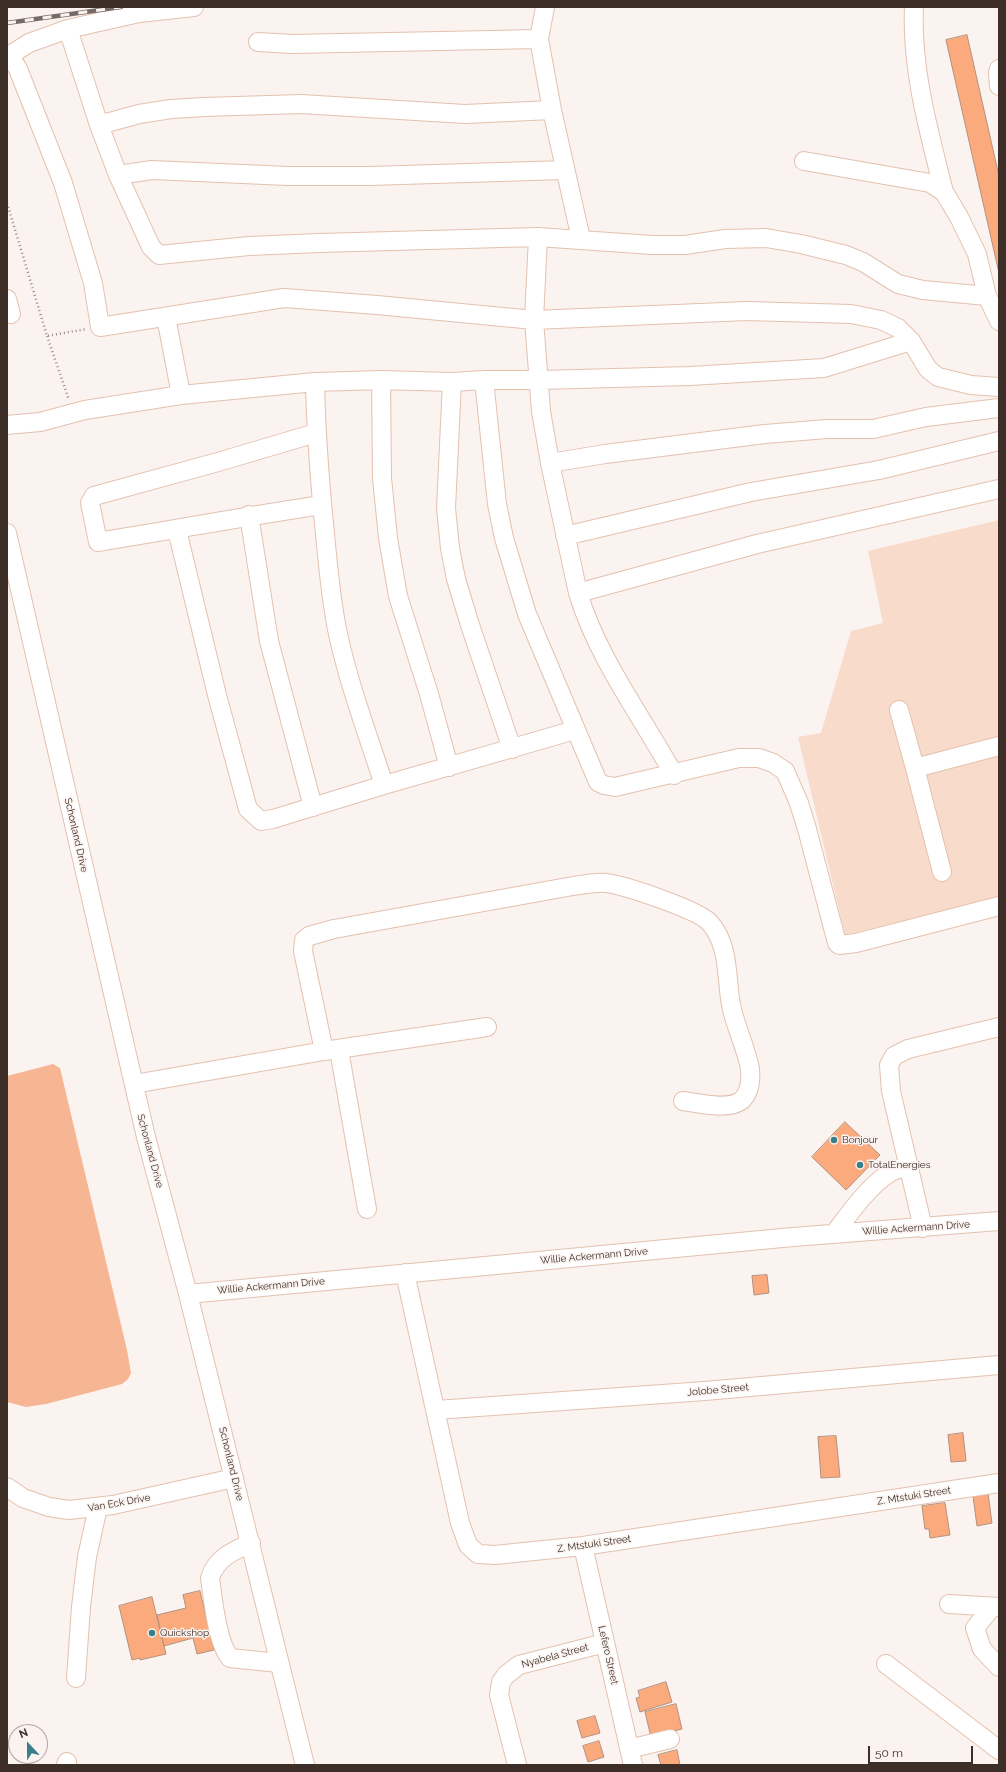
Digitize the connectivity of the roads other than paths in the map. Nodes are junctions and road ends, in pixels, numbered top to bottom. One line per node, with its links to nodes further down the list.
1 (194, 7): 4 (street)
2 (545, 7): 5 (street)
3 (914, 7): 15 (street)
4 (68, 29): 7 (street); 11 (street)
5 (539, 39): 6 (street); 10 (street)
6 (258, 42)
7 (8, 56): 19 (street)
8 (999, 69): 9 (street)
9 (999, 86)
10 (552, 110): 11 (street); 13 (street)
11 (99, 125): 14 (street)
12 (804, 161): 15 (street)
13 (565, 170): 14 (street); 17 (street)
14 (118, 176): 16 (street)
15 (944, 192): 18 (street)
16 (538, 237): 17 (street); 20 (street)
17 (581, 239): 18 (street)
18 (986, 296): 21 (street)
19 (166, 317): 20 (street); 29 (street)
20 (534, 320): 22 (street); 25 (street)
21 (999, 321)
22 (911, 341): 25 (street); 28 (street)
23 (381, 380): 26 (street); 27 (street); 46 (street)
24 (484, 380): 25 (street); 27 (street); 43 (street)
25 (540, 380): 34 (street)
26 (315, 382): 29 (street); 32 (street)
27 (452, 382): 45 (street)
28 (999, 387)
29 (180, 395): 31 (street)
30 (999, 408): 34 (street)
31 (7, 425)
32 (316, 433): 36 (street); 38 (street)
33 (999, 441): 40 (street)
34 (550, 463): 40 (street)
35 (999, 489): 41 (street)
36 (322, 504): 37 (street); 49 (street)
37 (249, 516): 38 (street); 50 (street)
38 (177, 530): 50 (street)
39 (7, 533): 56 (street, Schonland Drive)
40 (565, 536): 41 (street)
41 (578, 593): 48 (street)
42 (899, 710): 47 (street)
43 (575, 730): 45 (street); 48 (street)
44 (999, 746): 47 (street)
45 (512, 749): 46 (street)
46 (449, 767): 49 (street)
47 (915, 768): 51 (street)
48 (674, 775): 52 (street)
49 (384, 784): 50 (street)
50 (313, 807)
51 (942, 872)
52 (999, 906)
53 (487, 1027): 55 (street)
54 (999, 1027): 58 (street)
55 (331, 1051): 56 (street); 57 (street); 59 (street)
56 (134, 1084): 64 (street, Schonland Drive)
57 (682, 1100)
58 (909, 1167): 61 (street); 62 (street)
59 (367, 1209)
60 (999, 1221): 61 (street, Willie Ackermann Drive)
61 (923, 1228): 62 (street, Willie Ackermann Drive)
62 (834, 1234): 63 (street, Willie Ackermann Drive)
63 (405, 1273): 64 (street, Willie Ackermann Drive); 66 (street, Z. Mtstuki Street)
64 (188, 1294): 67 (street, Schonland Drive)
65 (999, 1365): 66 (street, Jolobe Street)
66 (436, 1410): 72 (street, Z. Mtstuki Street)
67 (234, 1478): 70 (street, Van Eck Drive); 71 (street, Schonland Drive)
68 (999, 1483): 72 (street, Z. Mtstuki Street)
69 (7, 1487): 70 (street, Van Eck Drive)
70 (98, 1507): 79 (street)
71 (251, 1543): 76 (street, Schonland Drive); 76 (street)
72 (583, 1546): 75 (street, Lefero Street)
73 (949, 1604): 74 (street)
74 (995, 1607): 78 (street)
75 (605, 1643): 82 (street, Lefero Street); 84 (street, Nyabela Street)
76 (280, 1663): 83 (street, Schonland Drive)
77 (886, 1664): 81 (street)
78 (999, 1667)
79 (76, 1678)
80 (670, 1739): 82 (street)
81 (999, 1750)
82 (631, 1757)
83 (305, 1765)
84 (517, 1765)

